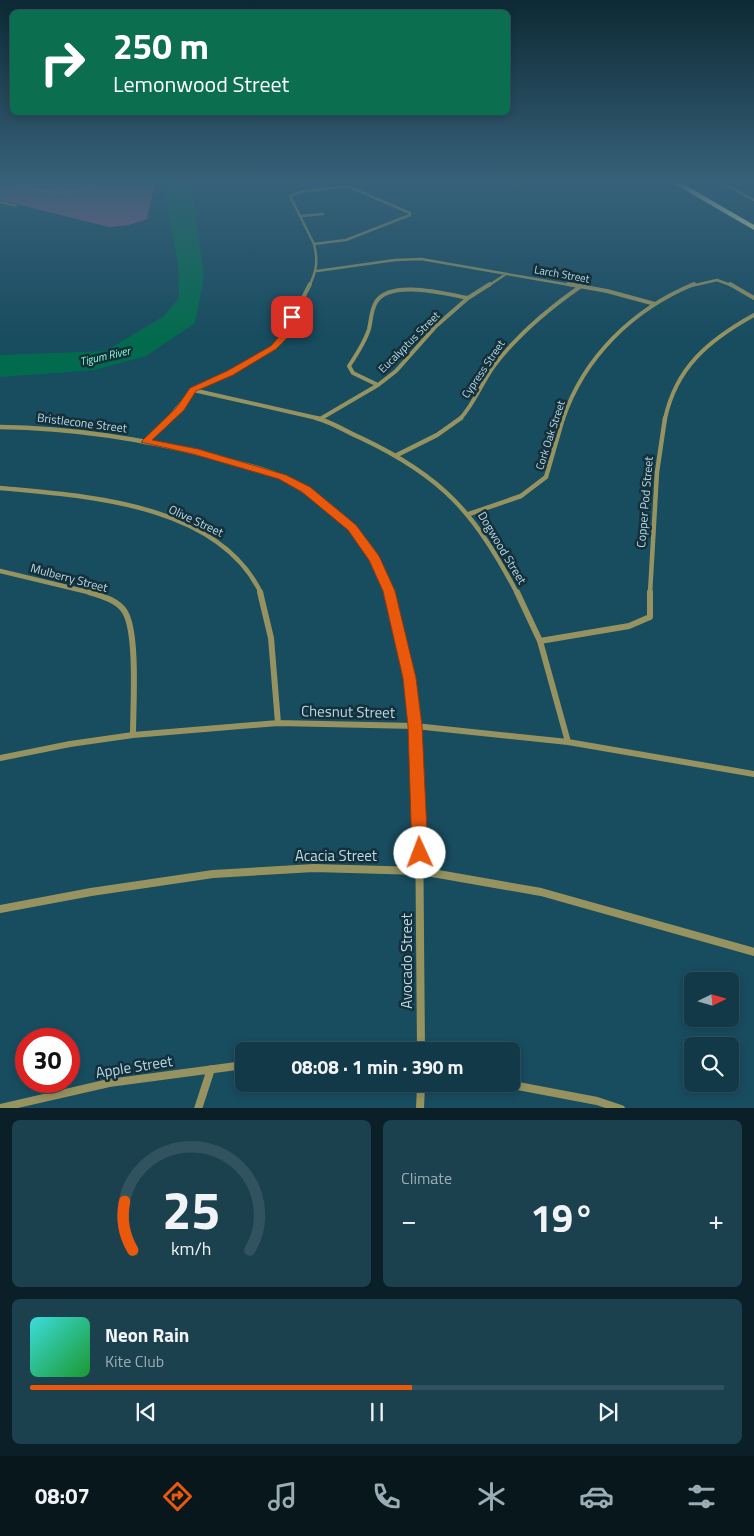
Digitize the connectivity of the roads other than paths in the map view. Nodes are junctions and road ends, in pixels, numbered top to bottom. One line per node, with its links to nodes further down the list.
1 (309, 234): 3 (street)
2 (363, 234): 3 (street)
3 (314, 244): 4 (street)
4 (317, 271): 5 (street, Larch Street); 12 (street)
5 (506, 274): 6 (street, Larch Street); 7 (street, Eucalyptus Street)
6 (581, 286): 9 (street, Larch Street); 16 (street, Cypress Street)
7 (468, 298): 11 (street, Eucalyptus Street); 11 (street)
8 (754, 298): 9 (street, Cork Oak Street)
9 (656, 304): 18 (street, Cork Oak Street)
10 (754, 315): 20 (street, Copper Pod Street)
11 (378, 385): 13 (street, Eucalyptus Street)
12 (193, 390): 13 (street, Dogwood Street); 15 (street)
13 (320, 419): 16 (street, Dogwood Street)
14 (0, 427): 15 (street, Bristlecone Street)
15 (145, 442): 22 (street, Bristlecone Street)
16 (396, 455): 18 (street, Dogwood Street)
17 (0, 488): 21 (street, Olive Street)
18 (469, 514): 20 (street, Dogwood Street)
19 (0, 571): 23 (street, Mulberry Street)
20 (540, 640): 24 (street, Dogwood Street)
21 (278, 723): 22 (street, Chesnut Street); 23 (street, Chesnut Street)
22 (415, 726): 24 (street, Chesnut Street); 27 (street, Bristlecone Street)
23 (132, 734): 25 (street, Chesnut Street)
24 (568, 742): 26 (street, Chesnut Street)
25 (0, 758)
26 (754, 774)
27 (421, 871): 28 (street, Acacia Street); 29 (street, Acacia Street); 30 (street, Avocado Street)
28 (0, 909)
29 (754, 952)
30 (421, 1042)
31 (235, 1067): 32 (street, Apple Street)
32 (211, 1069): 36 (street, Apple Street); 37 (street)
33 (520, 1087): 35 (street)
34 (421, 1092): 38 (street)
35 (597, 1105): 39 (street)
36 (0, 1108)
37 (198, 1108)
38 (420, 1108)
39 (620, 1108)

